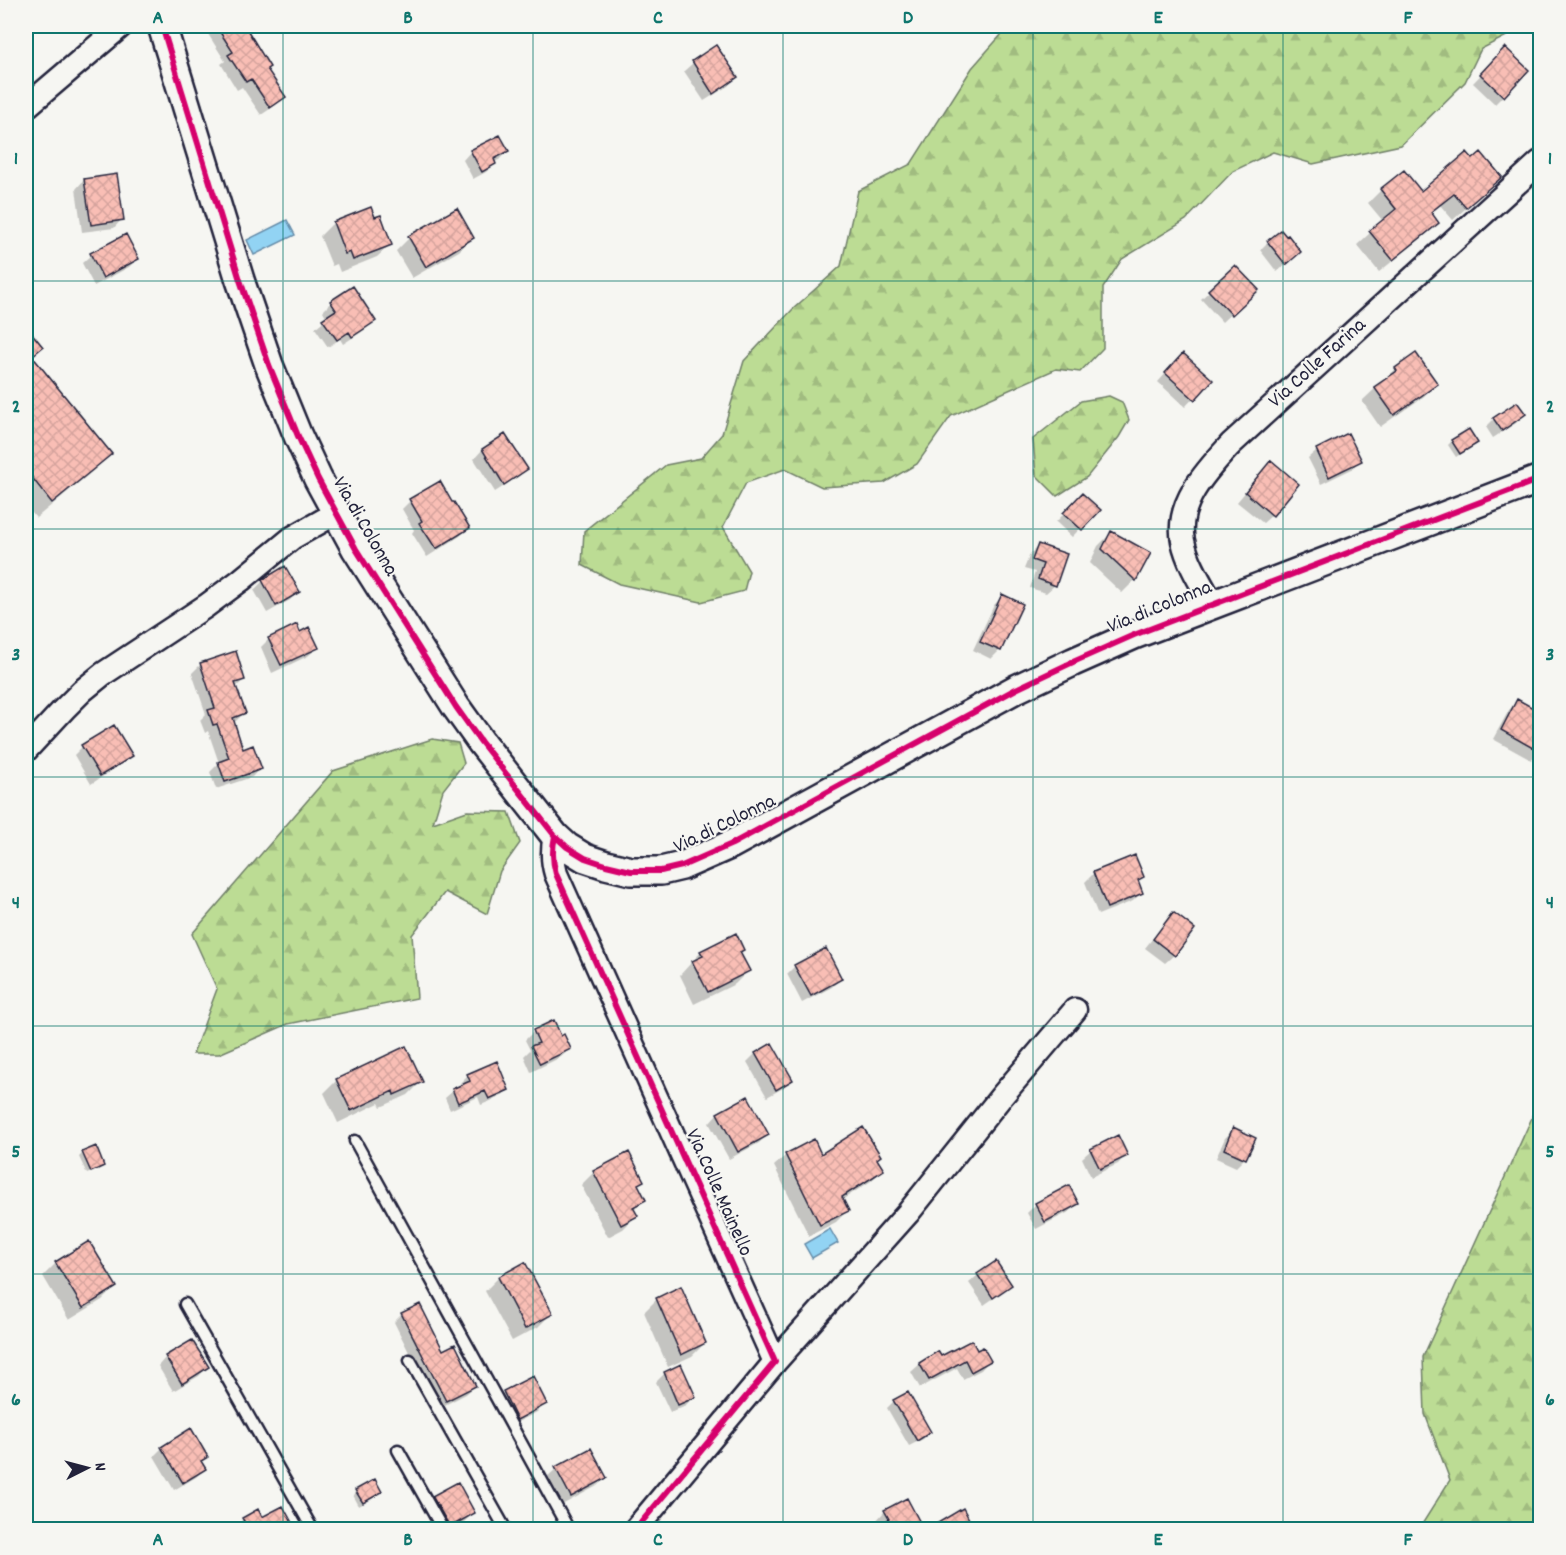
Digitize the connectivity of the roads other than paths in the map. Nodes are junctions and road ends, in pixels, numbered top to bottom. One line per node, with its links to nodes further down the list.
1 (120, 26): 3 (street)
2 (162, 26): 6 (street, Via di Colonna)
3 (26, 107)
4 (1540, 162): 7 (street, Via Colle Farina)
5 (1540, 479): 7 (street, Via di Colonna)
6 (336, 513): 8 (street); 9 (street, Via di Colonna)
7 (1213, 605): 9 (street, Via di Colonna)
8 (26, 750)
9 (555, 836): 14 (street, Via Colle Mainello)
10 (1075, 1010): 14 (street)
11 (355, 1141): 19 (lane)
12 (185, 1304): 16 (lane)
13 (410, 1359): 18 (lane)
14 (775, 1362): 20 (street)
15 (398, 1450): 17 (lane)
16 (313, 1530)
17 (443, 1530)
18 (506, 1530)
19 (569, 1530)
20 (635, 1530)

